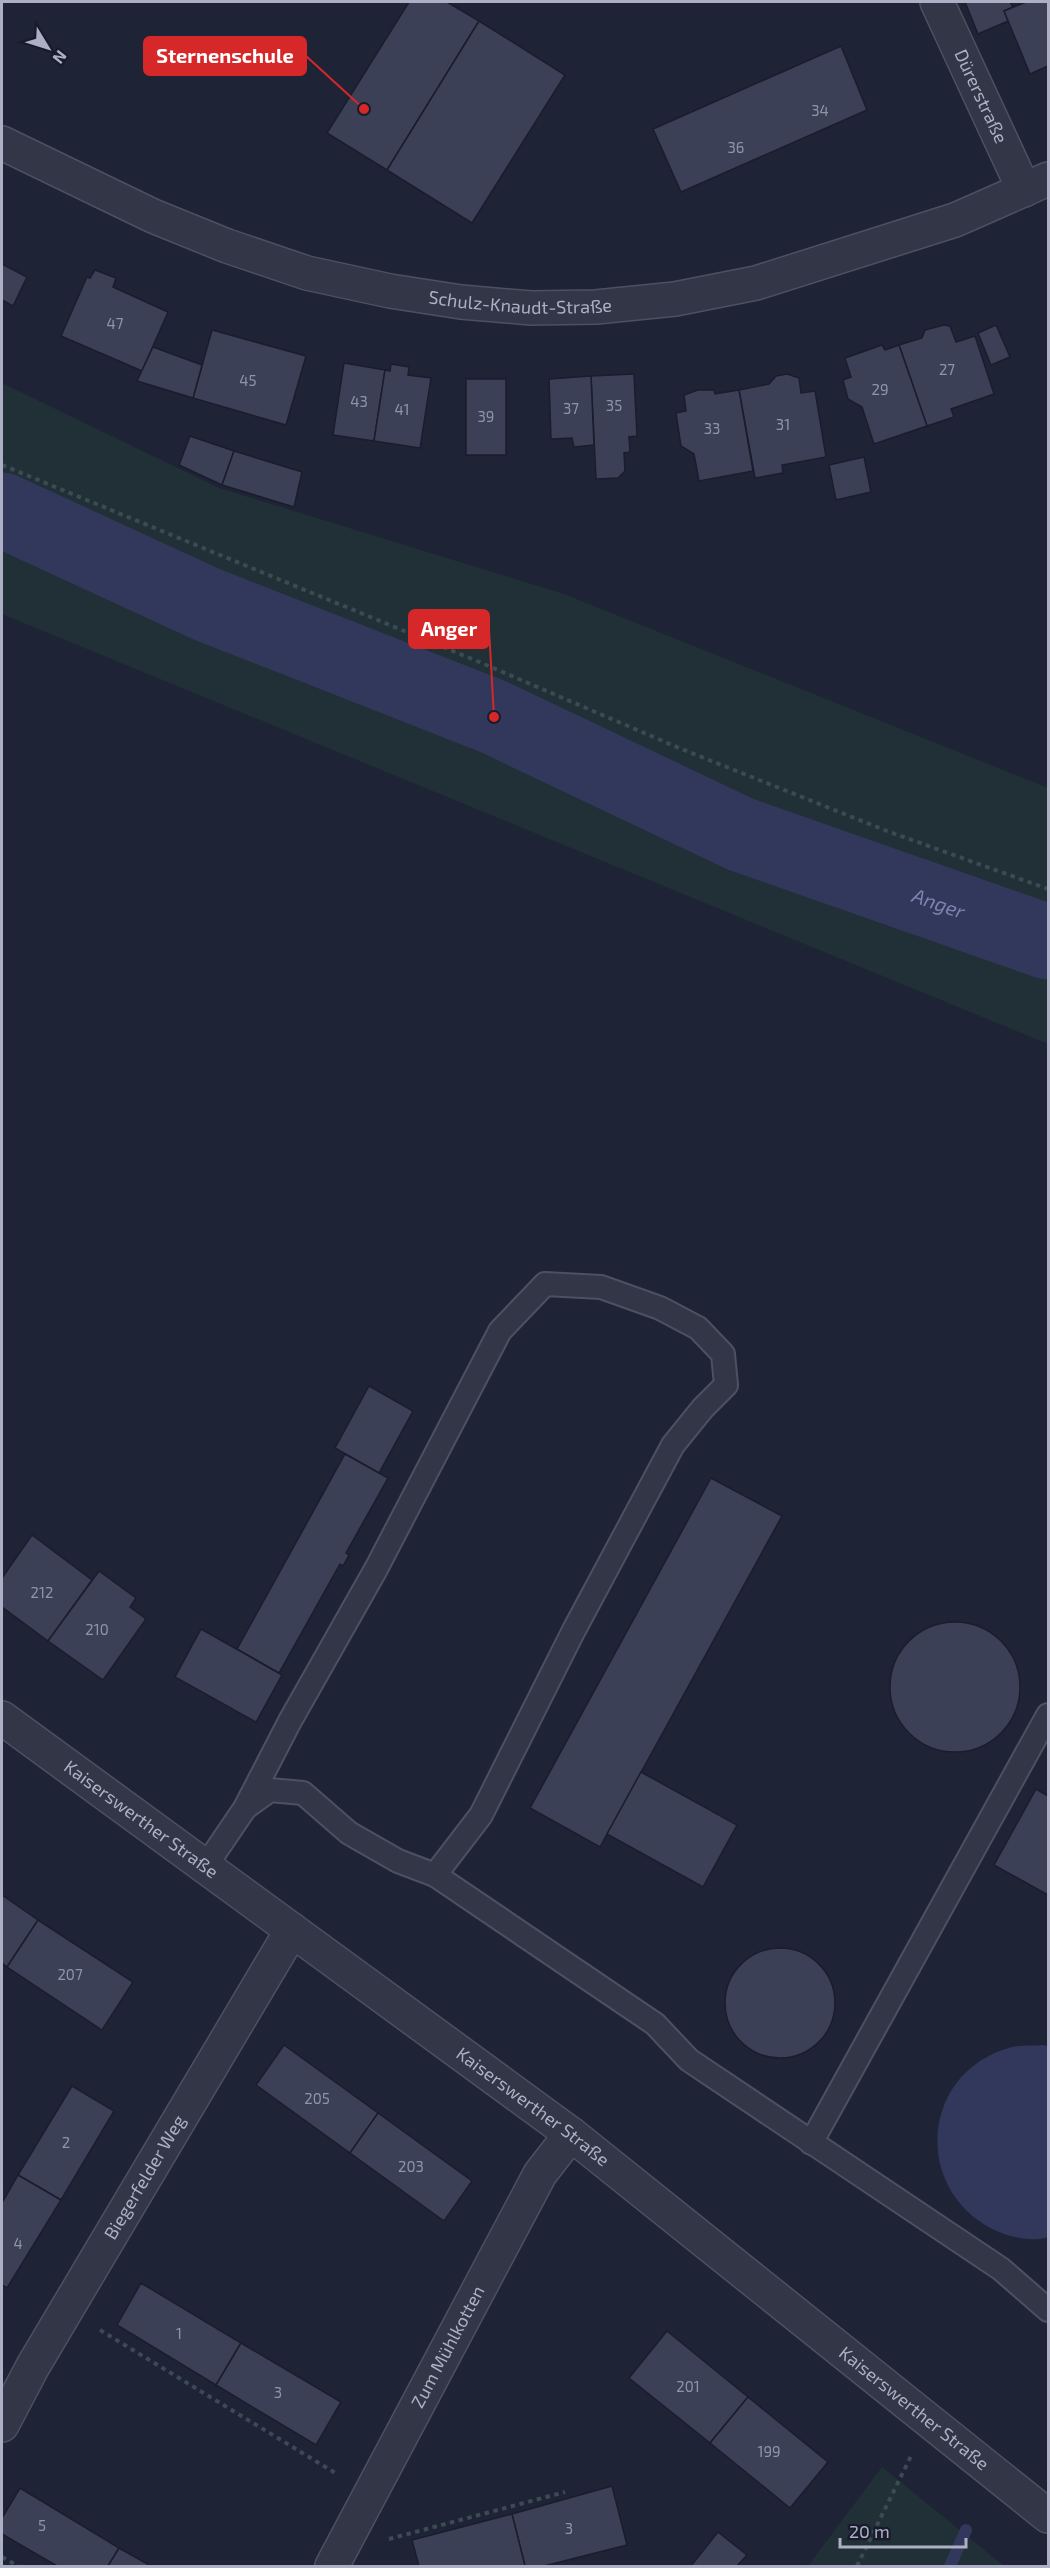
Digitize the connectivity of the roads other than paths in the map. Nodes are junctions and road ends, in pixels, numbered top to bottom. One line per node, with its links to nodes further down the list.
1 (937, 2): 3 (street, Dürerstraße)
2 (2, 143): 3 (street, Schulz-Knaudt-Straße)
3 (1036, 185)
4 (1048, 1715): 11 (lane)
5 (2, 1718): 7 (street, Kaiserswerther Straße)
6 (245, 1808): 7 (lane); 8 (lane); 8 (lane)
7 (205, 1867): 9 (street, Kaiserswerther Straße)
8 (435, 1875): 11 (lane)
9 (292, 1930): 10 (street, Kaiserswerther Straße); 13 (street, Biegerfelder Weg)
10 (571, 2134): 14 (street, Kaiserswerther Straße); 15 (street, Zum Mühlkotten)
11 (811, 2143): 12 (lane)
12 (1048, 2310)
13 (2, 2426)
14 (1048, 2516)
15 (332, 2566)

